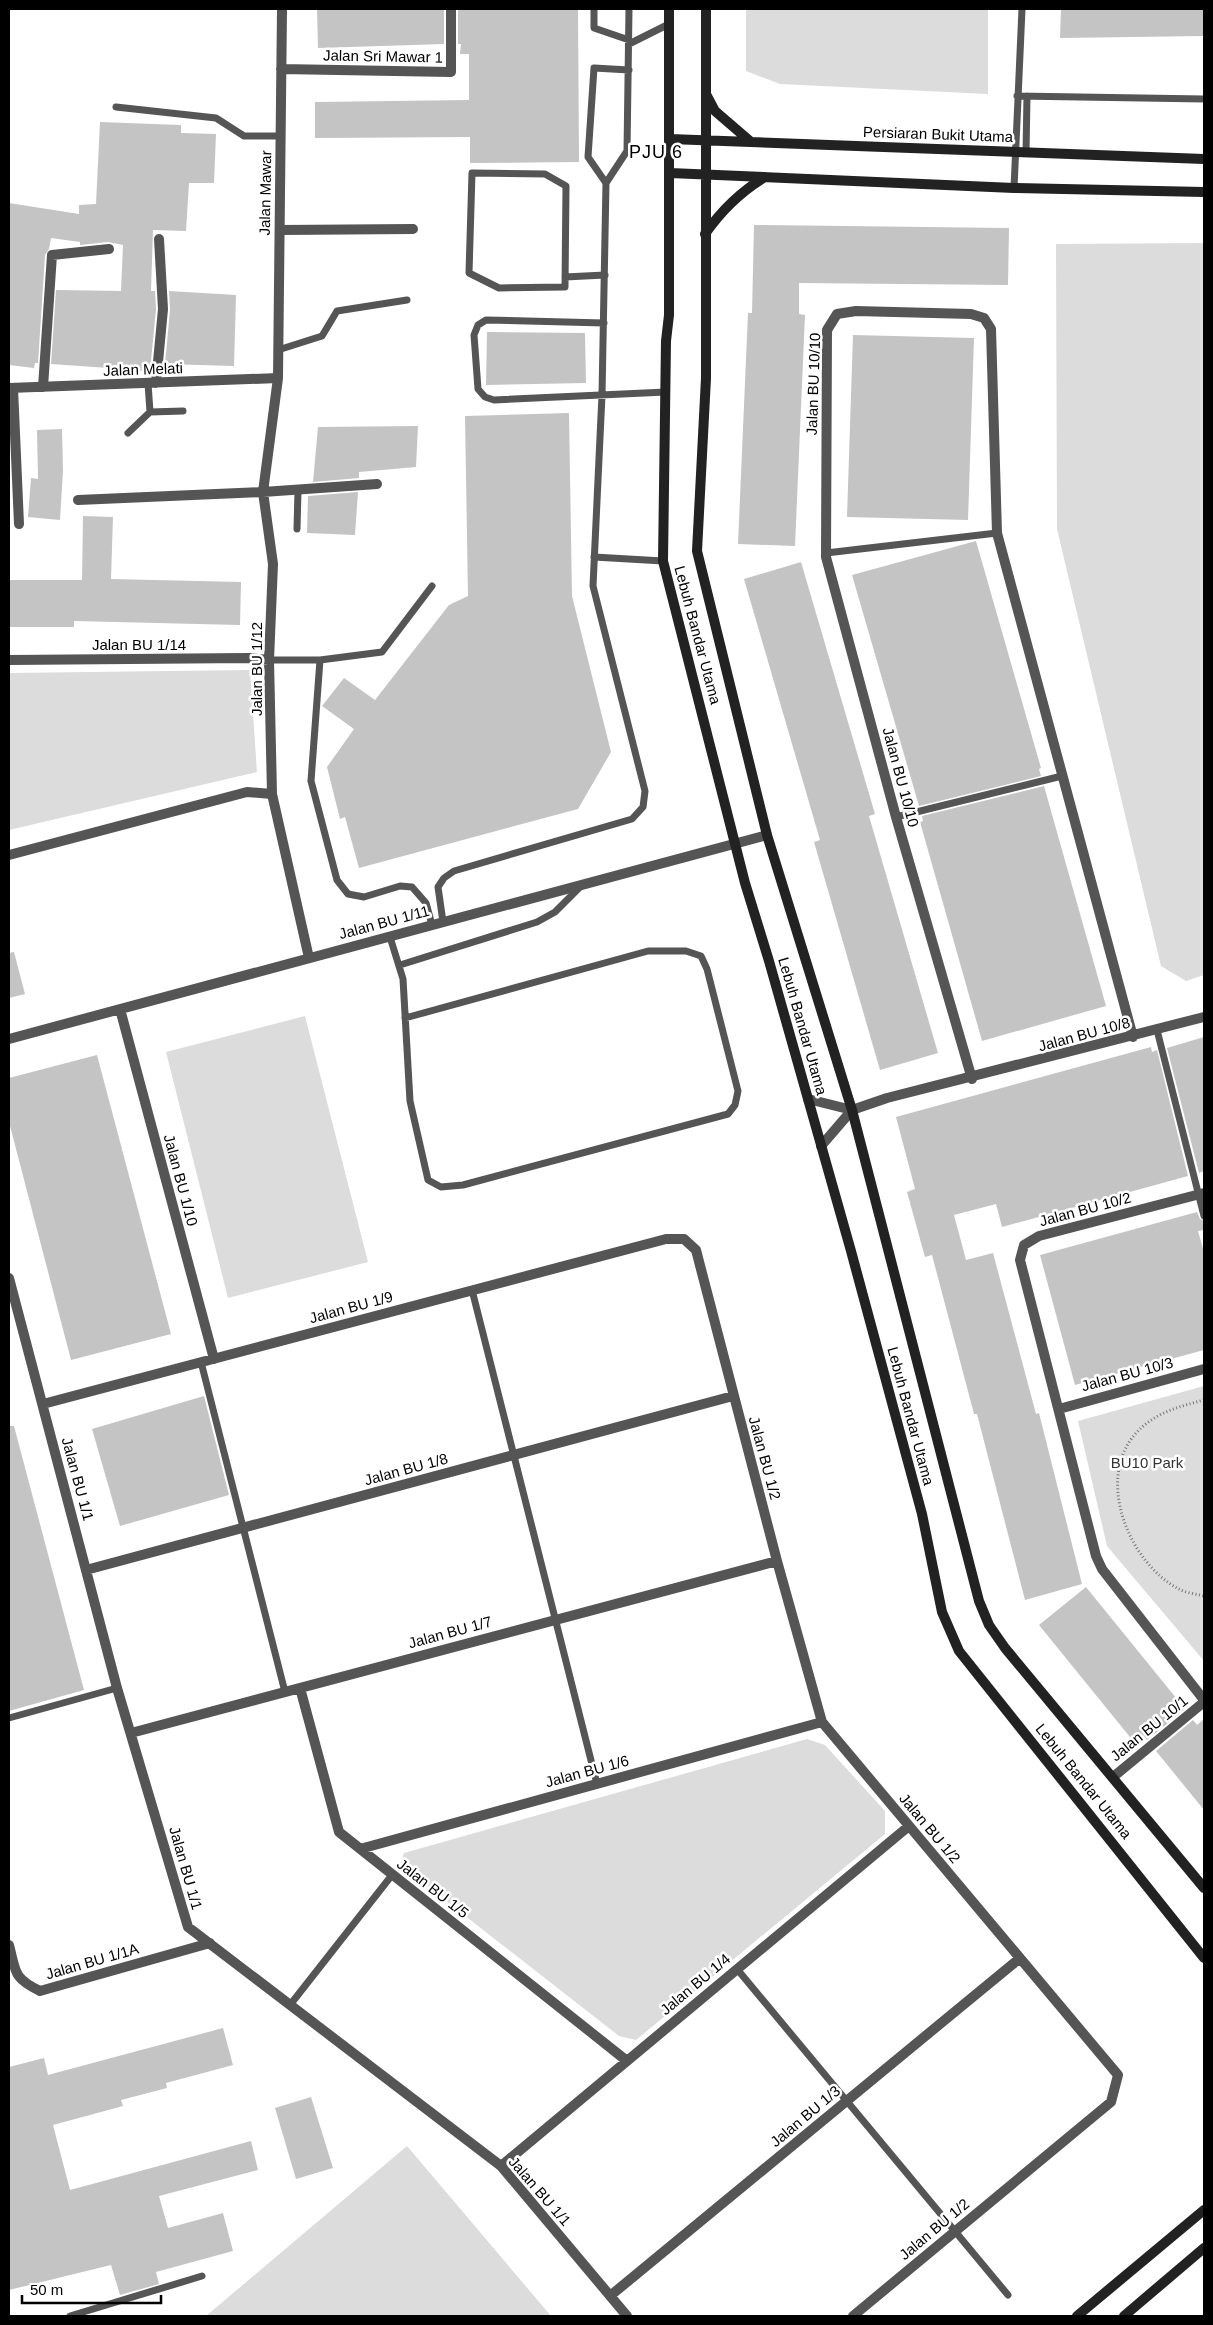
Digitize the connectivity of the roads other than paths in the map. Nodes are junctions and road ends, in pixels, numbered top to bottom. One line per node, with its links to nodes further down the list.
1 (282, 9): 10 (street, Jalan Mawar)
2 (451, 9): 10 (street, Jalan Sri Mawar 1)
3 (594, 9): 9 (lane)
4 (629, 9): 9 (lane)
5 (669, 9): 8 (main road, Lebuh Bandar Utama)
6 (706, 9): 12 (main road, Lebuh Bandar Utama)
7 (1022, 9): 13 (lane)
8 (669, 24): 9 (lane); 18 (main road, Lebuh Bandar Utama)
9 (629, 42): 11 (lane)
10 (281, 69): 17 (street, Jalan Mawar)
11 (629, 70): 27 (lane); 27 (lane)
12 (705, 91): 19 (main road, Lebuh Bandar Utama); 20 (main road)
13 (1017, 96): 14 (lane); 21 (lane)
14 (1027, 96): 15 (lane); 22 (lane)
15 (1204, 99)
16 (116, 107): 17 (lane)
17 (281, 136): 30 (street, Jalan Mawar)
18 (670, 139): 19 (main road, Persiaran Bukit Utama); 24 (main road, Lebuh Bandar Utama)
19 (705, 140): 20 (main road, Persiaran Bukit Utama); 25 (main road, Lebuh Bandar Utama)
20 (751, 142): 21 (main road, Persiaran Bukit Utama)
21 (1015, 152): 22 (main road, Persiaran Bukit Utama); 28 (lane)
22 (1026, 153): 23 (main road, Persiaran Bukit Utama)
23 (1204, 158)
24 (670, 173): 25 (main road); 44 (main road, Lebuh Bandar Utama)
25 (704, 174): 26 (main road); 32 (main road, Lebuh Bandar Utama)
26 (766, 177): 28 (main road); 32 (main road)
27 (606, 183): 35 (lane)
28 (1014, 188): 29 (main road)
29 (1204, 192)
30 (280, 230): 31 (street); 39 (street, Jalan Mawar)
31 (413, 230)
32 (705, 234): 66 (main road, Lebuh Bandar Utama)
33 (159, 239): 41 (street)
34 (108, 248): 42 (street)
35 (604, 275): 36 (lane); 38 (lane)
36 (565, 277): 36 (lane)
37 (407, 300): 39 (lane)
38 (604, 323): 45 (lane); 45 (lane)
39 (278, 350): 40 (street, Jalan Mawar)
40 (278, 378): 41 (street, Jalan Melati); 51 (street, Jalan BU 1/12)
41 (152, 383): 42 (street, Jalan Melati); 47 (lane)
42 (43, 387): 43 (street, Jalan Melati)
43 (11, 388): 53 (street)
44 (666, 392): 45 (lane); 58 (main road, Lebuh Bandar Utama)
45 (602, 395): 57 (lane)
46 (183, 411): 47 (lane)
47 (150, 412): 48 (lane)
48 (128, 433)
49 (377, 484): 50 (street)
50 (298, 490): 51 (street); 54 (lane)
51 (263, 492): 52 (street); 61 (street, Jalan BU 1/12)
52 (78, 500)
53 (19, 524)
54 (296, 530)
55 (997, 533): 56 (lane); 56 (street, Jalan BU 10/10); 63 (street, Jalan BU 10/10)
56 (826, 553): 65 (street, Jalan BU 10/10)
57 (594, 557): 58 (lane); 70 (lane)
58 (663, 561): 67 (main road, Lebuh Bandar Utama)
59 (432, 586): 62 (lane)
60 (9, 660): 61 (street, Jalan BU 1/14)
61 (269, 660): 62 (lane); 64 (street, Jalan BU 1/12)
62 (320, 660): 71 (lane)
63 (1062, 776): 65 (lane); 79 (street, Jalan BU 10/10)
64 (272, 794): 68 (street); 73 (street, Jalan BU 1/12)
65 (896, 817): 81 (street, Jalan BU 10/10)
66 (767, 835): 67 (street, Jalan BU 1/11); 83 (main road, Lebuh Bandar Utama)
67 (734, 844): 69 (street, Jalan BU 1/11); 82 (main road, Lebuh Bandar Utama)
68 (9, 855)
69 (583, 884): 70 (street, Jalan BU 1/11); 74 (lane)
70 (443, 922): 71 (street, Jalan BU 1/11)
71 (432, 925): 72 (street, Jalan BU 1/11)
72 (390, 937): 73 (street, Jalan BU 1/11); 74 (lane)
73 (309, 958): 75 (street, Jalan BU 1/11)
74 (400, 965): 77 (lane)
75 (120, 1009): 80 (street, Jalan BU 1/11); 90 (street, Jalan BU 1/10)
76 (1204, 1017): 78 (street, Jalan BU 10/8)
77 (405, 1018): 77 (lane)
78 (1157, 1030): 79 (street, Jalan BU 10/8); 85 (lane)
79 (1132, 1037): 81 (street, Jalan BU 10/8)
80 (9, 1038)
81 (972, 1078): 83 (street)
82 (808, 1099): 83 (street); 84 (main road, Lebuh Bandar Utama)
83 (852, 1110): 84 (street); 108 (main road, Lebuh Bandar Utama)
84 (821, 1146): 117 (main road, Lebuh Bandar Utama)
85 (1202, 1194): 86 (lane); 95 (street, Jalan BU 10/2)
86 (1204, 1216)
87 (666, 1239): 89 (street, Jalan BU 1/9); 93 (street, Jalan BU 1/2)
88 (9, 1278): 94 (street, Jalan BU 1/1)
89 (472, 1290): 90 (street, Jalan BU 1/9); 96 (lane)
90 (214, 1359): 91 (street, Jalan BU 1/9)
91 (201, 1362): 94 (street, Jalan BU 1/9); 97 (lane)
92 (1204, 1369): 95 (street, Jalan BU 10/3)
93 (733, 1396): 96 (street, Jalan BU 1/8); 98 (street, Jalan BU 1/2)
94 (43, 1404): 99 (street, Jalan BU 1/1)
95 (1059, 1409): 104 (street, Jalan BU 10/2)
96 (514, 1455): 97 (street, Jalan BU 1/8); 100 (lane)
97 (243, 1528): 99 (street, Jalan BU 1/8); 103 (lane)
98 (777, 1561): 100 (street, Jalan BU 1/7); 106 (street, Jalan BU 1/2)
99 (86, 1570): 101 (street, Jalan BU 1/1)
100 (556, 1620): 102 (street, Jalan BU 1/7); 109 (lane)
101 (117, 1688): 105 (lane); 107 (street, Jalan BU 1/1)
102 (300, 1688): 103 (street, Jalan BU 1/7); 111 (street, Jalan BU 1/5)
103 (285, 1692): 107 (street, Jalan BU 1/7)
104 (1204, 1701): 108 (street, Jalan BU 10/1)
105 (9, 1718)
106 (822, 1722): 109 (street, Jalan BU 1/6); 110 (street, Jalan BU 1/2)
107 (130, 1733): 114 (street, Jalan BU 1/1)
108 (1113, 1777): 113 (main road, Lebuh Bandar Utama)
109 (597, 1784): 111 (street, Jalan BU 1/6)
110 (909, 1826): 116 (street, Jalan BU 1/2); 118 (street, Jalan BU 1/4)
111 (360, 1849): 112 (street, Jalan BU 1/5)
112 (392, 1875): 119 (lane); 120 (street, Jalan BU 1/5)
113 (1204, 1888)
114 (210, 1944): 115 (street, Jalan BU 1/1A); 119 (street, Jalan BU 1/1)
115 (9, 1945)
116 (1020, 1958): 121 (street, Jalan BU 1/3); 124 (street, Jalan BU 1/2)
117 (1204, 1958)
118 (737, 1969): 120 (street, Jalan BU 1/4); 121 (lane)
119 (290, 2005): 122 (street, Jalan BU 1/1)
120 (627, 2060): 122 (street, Jalan BU 1/4)
121 (847, 2101): 124 (lane); 128 (street, Jalan BU 1/3)
122 (501, 2166): 128 (street, Jalan BU 1/1)
123 (1204, 2210): 132 (main road)
124 (955, 2231): 127 (lane); 131 (street, Jalan BU 1/2)
125 (1204, 2248): 133 (main road)
126 (202, 2276): 129 (lane)
127 (1008, 2295)
128 (610, 2296): 130 (street, Jalan BU 1/1)
129 (70, 2316)
130 (626, 2316)
131 (853, 2316)
132 (1077, 2316)
133 (1124, 2316)

